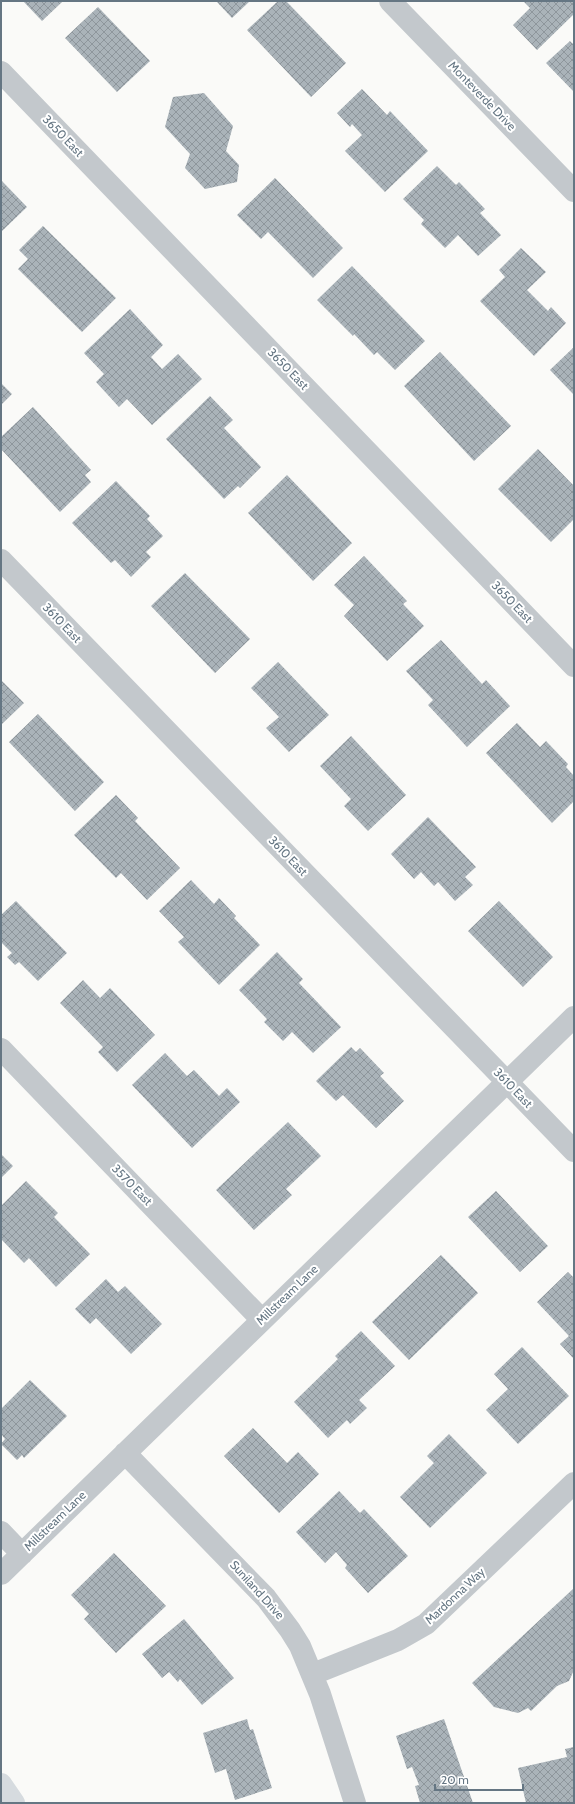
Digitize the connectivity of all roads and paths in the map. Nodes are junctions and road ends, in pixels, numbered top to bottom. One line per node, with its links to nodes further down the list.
1 (390, 1): 3 (street, Monteverde Drive)
2 (1, 72): 5 (street, 3650 East)
3 (574, 191)
4 (1, 560): 8 (street, 3610 East)
5 (574, 666)
6 (574, 1017): 8 (street, Millstream Lane)
7 (1, 1049): 10 (street, 3570 East)
8 (507, 1082): 9 (street, 3610 East); 10 (street, Millstream Lane)
9 (574, 1151)
10 (262, 1320): 11 (street, Millstream Lane)
11 (125, 1453): 14 (street, Millstream Lane); 16 (street, Suniland Drive)
12 (574, 1483): 16 (street, Mardonna Way)
13 (1, 1532): 14 (street)
14 (22, 1554): 15 (street, Millstream Lane)
15 (1, 1574)
16 (313, 1674): 19 (street, Suniland Drive)
17 (1, 1784): 18 (main road)
18 (14, 1803)
19 (355, 1803)

